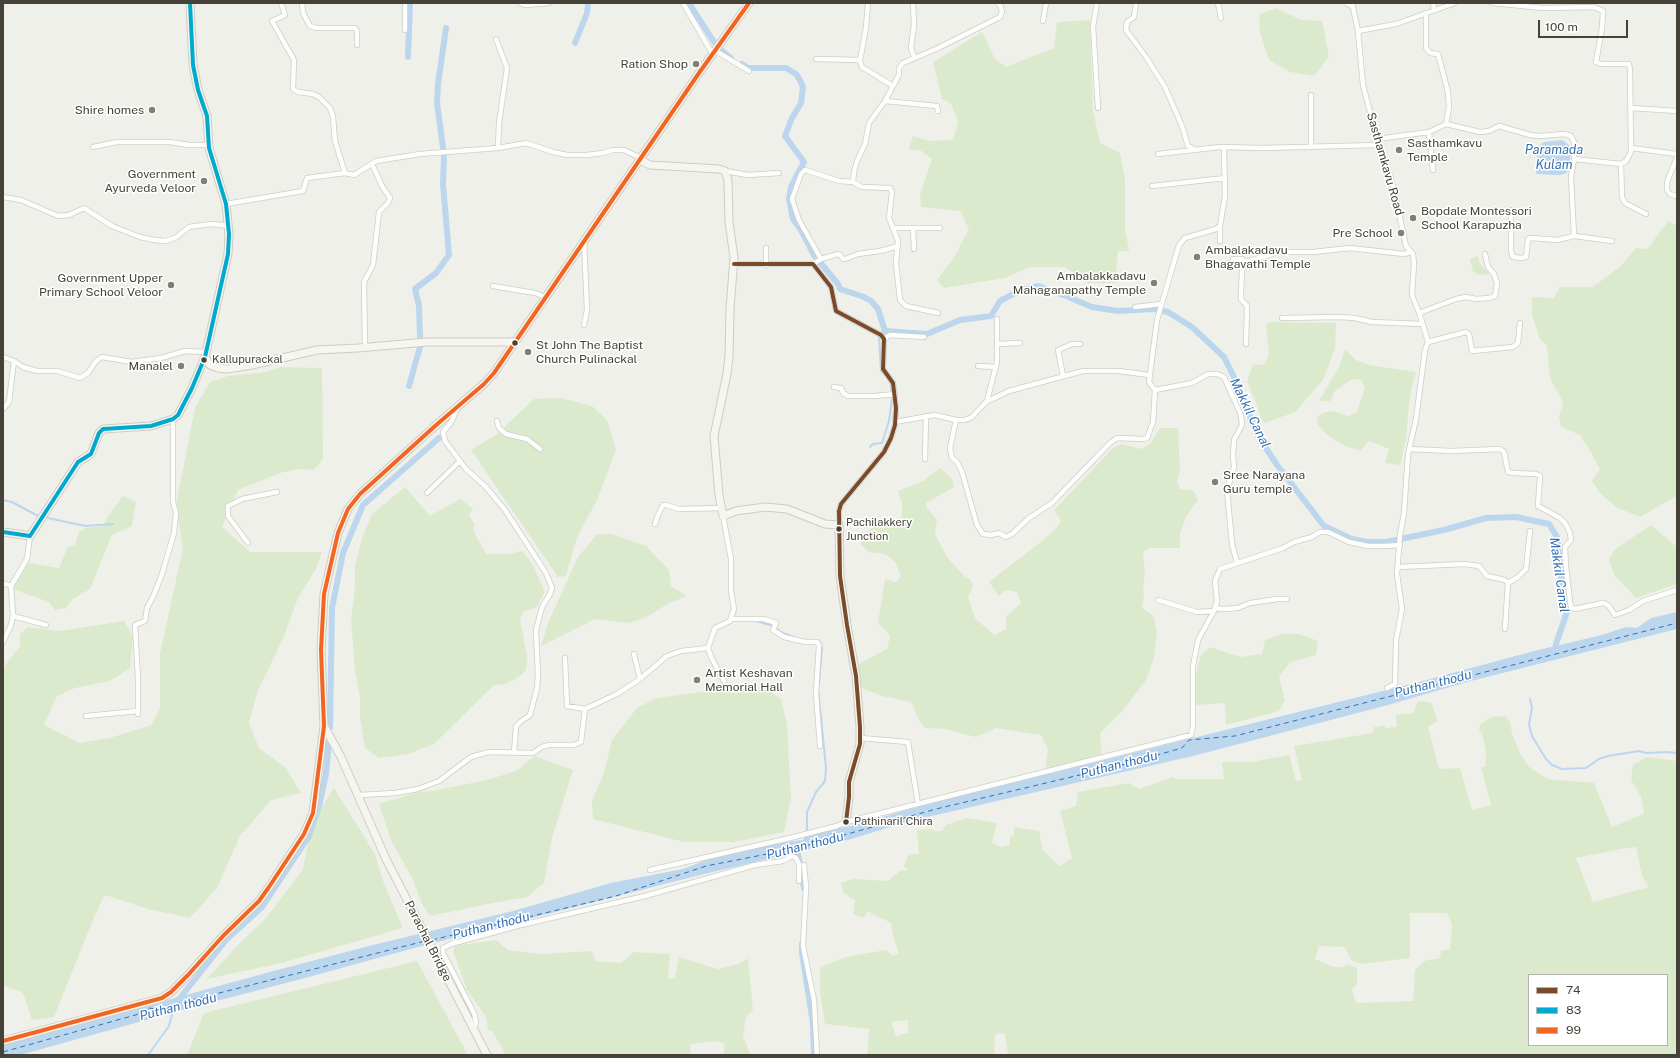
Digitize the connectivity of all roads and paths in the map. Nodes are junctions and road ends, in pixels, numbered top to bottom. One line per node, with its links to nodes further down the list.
1 (190, 3): 44 (street)
2 (281, 3): 62 (street)
3 (302, 3): 28 (street)
4 (406, 3): 25 (street)
5 (520, 3): 6 (street)
6 (549, 3)
7 (683, 3): 29 (street)
8 (749, 3): 29 (street)
9 (868, 3): 32 (street)
10 (913, 3): 30 (street)
11 (998, 3): 30 (street)
12 (1046, 3): 24 (street)
13 (1097, 3): 37 (street)
14 (1136, 3): 51 (street)
15 (1218, 3): 23 (street)
16 (1346, 3): 20 (street)
17 (1433, 3): 21 (street)
18 (1455, 3): 21 (street)
19 (1492, 3): 38 (street)
20 (1352, 4): 26 (street, Sasthamkavu Road)
21 (1434, 9): 22 (street)
22 (1426, 13): 26 (street); 41 (street)
23 (1221, 18)
24 (1043, 21)
25 (406, 30)
26 (1358, 31): 43 (street, Sasthamkavu Road)
27 (496, 39): 49 (street)
28 (356, 45)
29 (714, 51): 33 (street); 55 (street)
30 (914, 57): 34 (street)
31 (816, 59): 32 (street)
32 (860, 60): 34 (street)
33 (749, 71)
34 (893, 86): 36 (street)
35 (1311, 94): 48 (street)
36 (885, 102): 39 (street); 64 (street)
37 (1098, 108)
38 (1631, 108): 40 (street); 50 (street)
39 (938, 111)
40 (1677, 111)
41 (1446, 124): 42 (street); 56 (street)
42 (1430, 132): 43 (street); 59 (street)
43 (1377, 139): 45 (street, Sasthamkavu Road)
44 (209, 145): 46 (street); 68 (street)
45 (1377, 145): 48 (street); 83 (street, Sasthamkavu Road)
46 (93, 147)
47 (1224, 147): 48 (street); 51 (street); 63 (street)
48 (1311, 147)
49 (498, 148): 55 (street); 57 (street)
50 (1631, 148): 53 (street); 58 (street)
51 (1194, 149): 52 (street)
52 (1158, 154)
53 (1677, 154)
54 (1677, 157): 66 (street)
55 (641, 159): 60 (street); 77 (street)
56 (1574, 159): 58 (street); 76 (street)
57 (372, 164): 62 (street); 110 (street)
58 (1621, 164): 70 (street)
59 (1433, 170)
60 (725, 171): 61 (street); 88 (street)
61 (779, 172)
62 (344, 173): 68 (street)
63 (1225, 178): 65 (street); 72 (street)
64 (853, 182): 73 (street); 86 (street)
65 (1152, 186)
66 (1676, 196)
67 (3, 197): 71 (street)
68 (226, 204): 71 (street)
69 (1511, 210): 76 (street)
70 (1646, 214)
71 (229, 226): 111 (street)
72 (1220, 226): 78 (street); 93 (street)
73 (894, 228): 74 (street); 80 (street)
74 (913, 228): 75 (street); 82 (street)
75 (940, 228)
76 (1574, 236): 79 (street)
77 (584, 240): 92 (street); 101 (street)
78 (1220, 241)
79 (1612, 241)
80 (898, 246): 86 (street); 95 (street)
81 (766, 248): 90 (street)
82 (914, 249)
83 (1411, 252): 87 (street); 96 (street, Sasthamkavu Road)
84 (1485, 254): 96 (street)
85 (1233, 259): 87 (street)
86 (821, 260): 89 (street)
87 (1246, 262): 109 (street)
88 (734, 264): 90 (street); 135 (street)
89 (814, 264): 90 (street); 102 (street)
90 (766, 265)
91 (493, 286): 92 (street)
92 (545, 297): 104 (street)
93 (1160, 305): 94 (street); 116 (street)
94 (1134, 307)
95 (938, 313)
96 (1419, 313): 100 (street, Sasthamkavu Road)
97 (1282, 318): 100 (street)
98 (997, 319): 107 (street)
99 (1520, 323): 105 (street)
100 (1423, 324): 105 (street, Sasthamkavu Road)
101 (584, 325)
102 (883, 337): 103 (street); 120 (street)
103 (924, 337)
104 (514, 342): 110 (street); 122 (street)
105 (1428, 342): 130 (street)
106 (1020, 343): 107 (street)
107 (997, 344): 115 (street)
108 (1080, 344): 117 (street)
109 (1246, 344)
110 (365, 348): 111 (street)
111 (205, 355): 113 (street); 125 (street)
112 (3, 358): 113 (street)
113 (14, 361): 123 (street)
114 (978, 366): 115 (street)
115 (996, 367): 121 (street)
116 (1149, 375): 117 (street); 119 (street)
117 (1063, 376): 121 (street)
118 (834, 387): 120 (street)
119 (1155, 390): 126 (street); 144 (street)
120 (895, 394): 128 (street)
121 (987, 401): 126 (street)
122 (459, 405): 132 (street); 166 (street)
123 (3, 408)
124 (926, 416): 126 (street); 128 (street); 131 (street)
125 (173, 419): 141 (street); 165 (street)
126 (956, 420)
127 (497, 421): 129 (street)
128 (895, 422): 138 (street)
129 (540, 449)
130 (1409, 449): 143 (street); 149 (street)
131 (925, 459)
132 (460, 461): 134 (street); 169 (street)
133 (277, 492): 142 (street)
134 (427, 493)
135 (721, 508): 136 (street); 137 (street)
136 (723, 516): 138 (street); 154 (street)
137 (655, 524)
138 (839, 525): 167 (street)
139 (1530, 531): 147 (street)
140 (3, 532): 141 (street)
141 (30, 536): 148 (street)
142 (248, 543)
143 (1400, 544): 144 (street); 145 (street)
144 (1237, 563): 152 (street)
145 (1398, 566): 147 (street); 163 (street)
146 (3, 583): 148 (street)
147 (1508, 583): 156 (street)
148 (11, 586): 153 (street)
149 (1677, 590)
150 (1287, 599): 152 (street)
151 (1158, 600): 152 (street)
152 (1214, 610): 171 (street)
153 (13, 616): 155 (street); 157 (street)
154 (731, 619): 158 (street); 168 (street)
155 (46, 625)
156 (1505, 629)
157 (3, 642)
158 (708, 648): 161 (street); 162 (street)
159 (634, 654): 161 (street)
160 (565, 658): 164 (street)
161 (640, 679): 164 (street)
162 (724, 681)
163 (1387, 688)
164 (585, 709): 169 (street)
165 (86, 716)
166 (324, 726): 170 (street, Parachal Bridge); 177 (street)
167 (860, 738): 171 (street); 172 (street)
168 (820, 746)
169 (514, 753): 170 (street)
170 (359, 795): 176 (street, Parachal Bridge)
171 (918, 804): 172 (street)
172 (846, 822): 174 (street)
173 (804, 866): 179 (street)
174 (650, 870)
175 (799, 881): 176 (street)
176 (474, 1031): 178 (street, Parachal Bridge)
177 (3, 1041)
178 (487, 1055)
179 (817, 1055)

